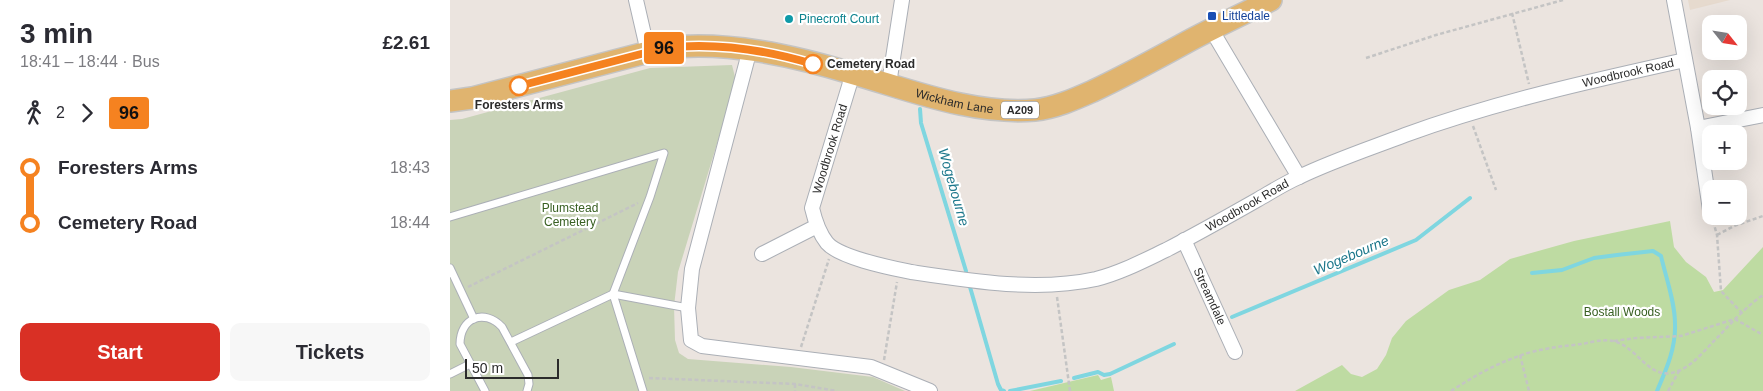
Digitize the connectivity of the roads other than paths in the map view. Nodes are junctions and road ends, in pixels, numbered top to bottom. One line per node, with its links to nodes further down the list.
1 (636, 0): 7 (street)
2 (902, 0): 10 (street)
3 (1272, 0): 5 (main road, Wickham Lane / A209)
4 (1674, 0): 8 (street)
5 (1210, 29): 10 (main road, Wickham Lane / A209); 14 (street)
6 (750, 49): 7 (main road, Wickham Lane / A209); 9 (main road, Wickham Lane / A209); 22 (street)
7 (648, 52): 11 (main road, A209)
8 (1685, 60): 13 (street); 14 (street, Woodbrook Road)
9 (852, 73): 10 (main road, Wickham Lane / A209); 17 (street, Woodbrook Road)
10 (889, 84)
11 (450, 101)
12 (1763, 115): 13 (street)
13 (1698, 128): 15 (street)
14 (1299, 177): 18 (street, Woodbrook Road)
15 (1706, 180)
16 (450, 218): 21 (lane)
17 (817, 226): 18 (street, Woodbrook Road); 19 (street)
18 (1184, 240): 25 (street, Streamdale)
19 (762, 254)
20 (450, 268): 23 (lane)
21 (613, 294): 22 (lane); 24 (lane); 30 (lane)
22 (688, 308): 31 (street)
23 (474, 318): 24 (lane); 26 (lane)
24 (511, 342): 29 (lane)
25 (1235, 352)
26 (470, 364): 27 (lane); 28 (lane)
27 (450, 374)
28 (484, 391)
29 (527, 391)
30 (642, 391)
31 (930, 391)

